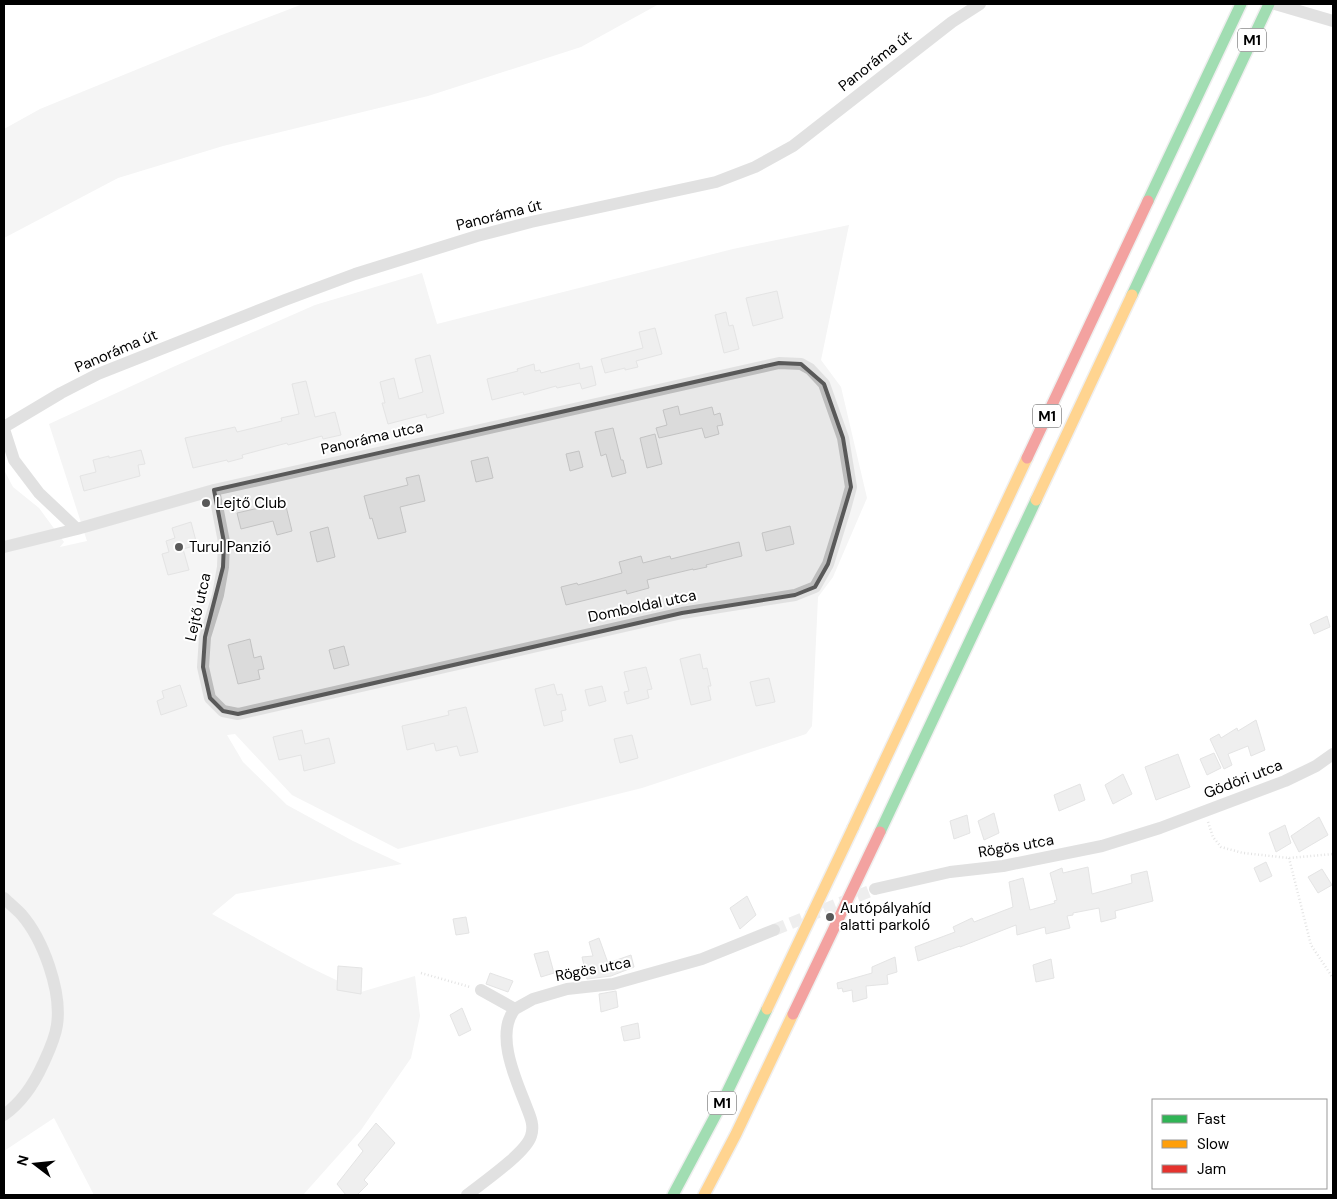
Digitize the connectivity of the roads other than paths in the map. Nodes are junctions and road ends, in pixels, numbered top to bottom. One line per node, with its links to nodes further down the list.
1 (980, 4): 7 (street, Panoráma út)
2 (1240, 4): 21 (highway, M1, bridge)
3 (1269, 4): 22 (highway, M1, bridge)
4 (1275, 4): 5 (street)
5 (1333, 21)
6 (801, 364): 8 (street, Panoráma utca); 11 (street, Domboldal utca)
7 (4, 428): 9 (street)
8 (214, 490): 9 (street, Panoráma utca); 11 (street, Lejtő utca)
9 (77, 529): 10 (street, Panoráma utca)
10 (4, 547)
11 (238, 714)
12 (1333, 754): 13 (street, Gödöri utca)
13 (1160, 828): 14 (street, Rögös utca)
14 (875, 889)
15 (4, 898): 19 (street)
16 (774, 930): 18 (street, Rögös utca)
17 (481, 990): 18 (street)
18 (515, 1009): 20 (street)
19 (4, 1115)
20 (467, 1195)
21 (673, 1195)
22 (704, 1195)

